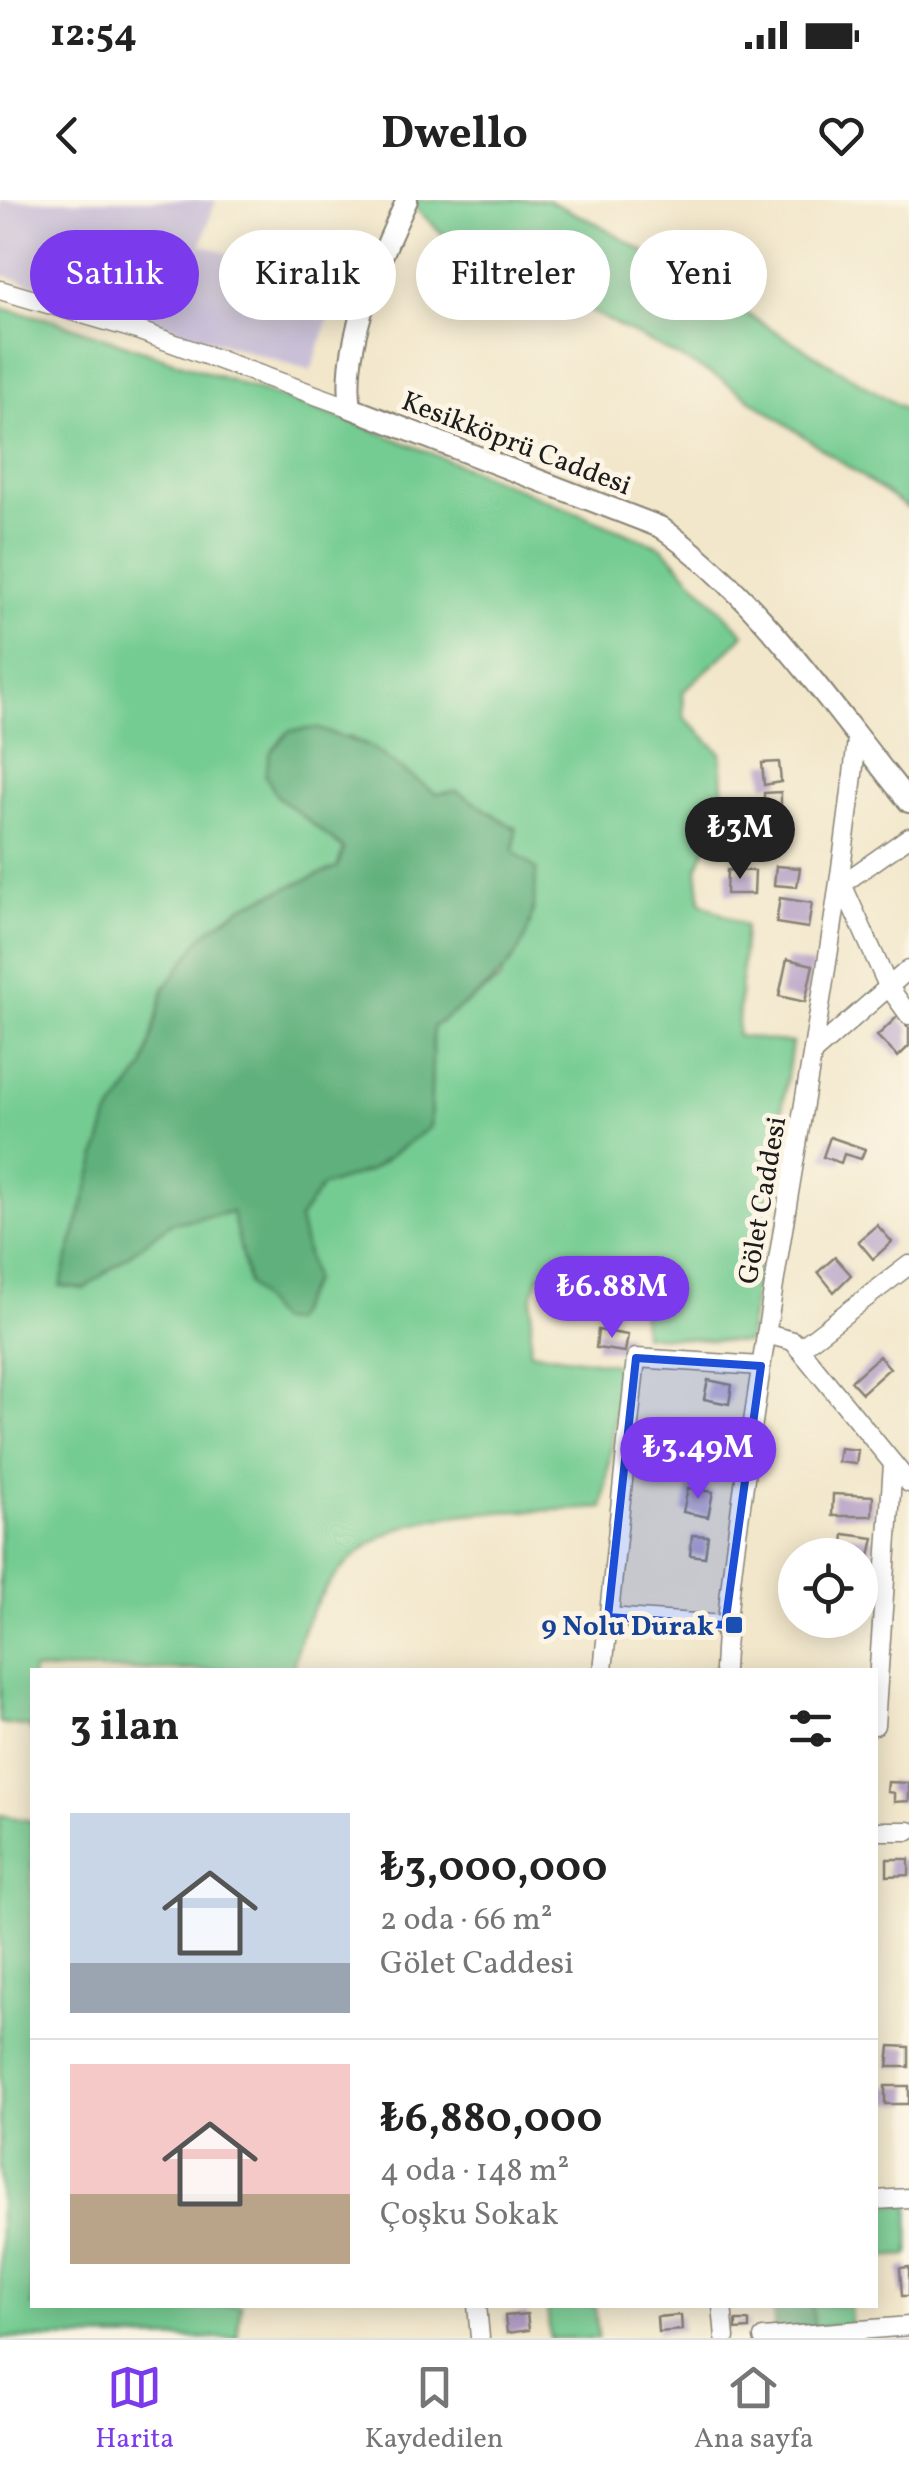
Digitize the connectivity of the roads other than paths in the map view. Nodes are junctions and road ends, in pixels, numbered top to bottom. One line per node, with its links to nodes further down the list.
1 (407, 200): 3 (street)
2 (0, 290): 3 (street, Kesikköprü Caddesi)
3 (351, 408): 4 (street, Kesikköprü Caddesi)
4 (858, 739): 5 (street, Kesikköprü Caddesi); 7 (street, Gölet Caddesi)
5 (909, 802)
6 (909, 837): 7 (street)
7 (842, 884): 9 (street); 11 (street, Gölet Caddesi)
8 (909, 969): 9 (street)
9 (888, 986): 10 (street); 11 (street)
10 (909, 1015)
11 (813, 1054): 13 (street, Gölet Caddesi)
12 (909, 1266): 14 (street)
13 (766, 1334): 14 (street); 15 (street, Gölet Caddesi)
14 (799, 1349): 16 (street)
15 (761, 1366): 18 (street); 19 (street, Gölet Caddesi)
16 (893, 1464): 17 (street); 22 (street)
17 (909, 1483)
18 (608, 1617): 19 (street); 20 (street)
19 (725, 1624): 21 (street, Gölet Caddesi)
20 (603, 1668)
21 (724, 1668)
22 (878, 1682)
23 (878, 1831): 24 (street)
24 (909, 1832)
25 (909, 2198): 26 (street)
26 (878, 2200)
27 (476, 2308): 30 (street)
28 (722, 2308): 31 (street)
29 (909, 2326): 32 (street)
30 (480, 2338)
31 (725, 2338)
32 (763, 2338)

